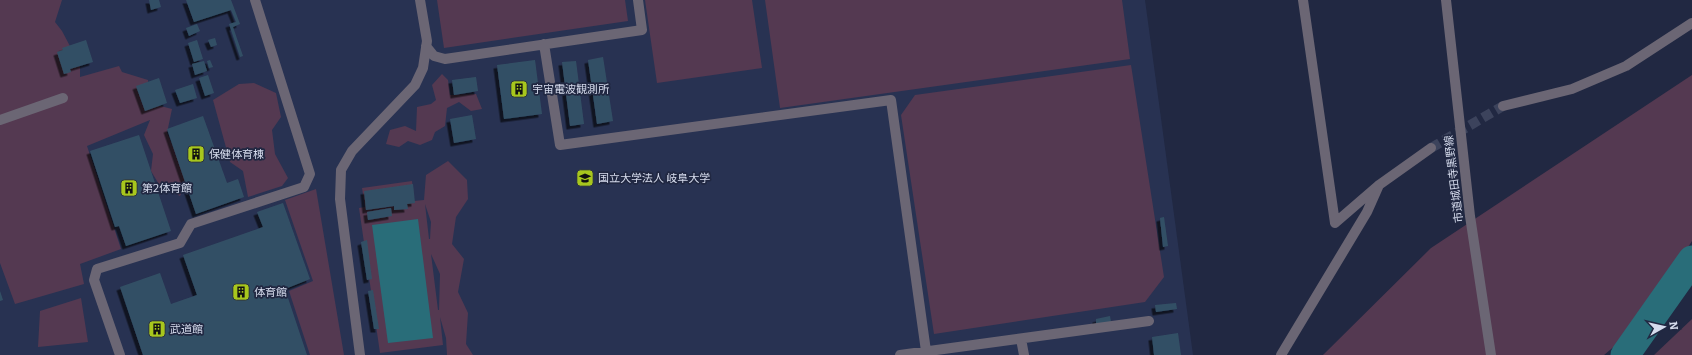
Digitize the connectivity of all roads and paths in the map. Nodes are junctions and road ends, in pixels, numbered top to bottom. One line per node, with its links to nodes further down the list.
1 (255, 0): 17 (street)
2 (420, 0): 8 (street)
3 (638, 0): 7 (street)
4 (1303, 0): 13 (street)
5 (1446, 0): 22 (street, 市道城田寺黒野線)
6 (1692, 23): 10 (street)
7 (544, 44): 8 (street); 16 (street)
8 (426, 46): 18 (street)
9 (62, 98): 11 (street)
10 (1503, 106)
11 (0, 120)
12 (1431, 148): 13 (street)
13 (1379, 184): 21 (street)
14 (1149, 321): 15 (street)
15 (1021, 338): 16 (street); 20 (street)
16 (926, 352): 19 (street)
17 (120, 355)
18 (360, 355)
19 (900, 355)
20 (1024, 355)
21 (1281, 355)
22 (1491, 355)

